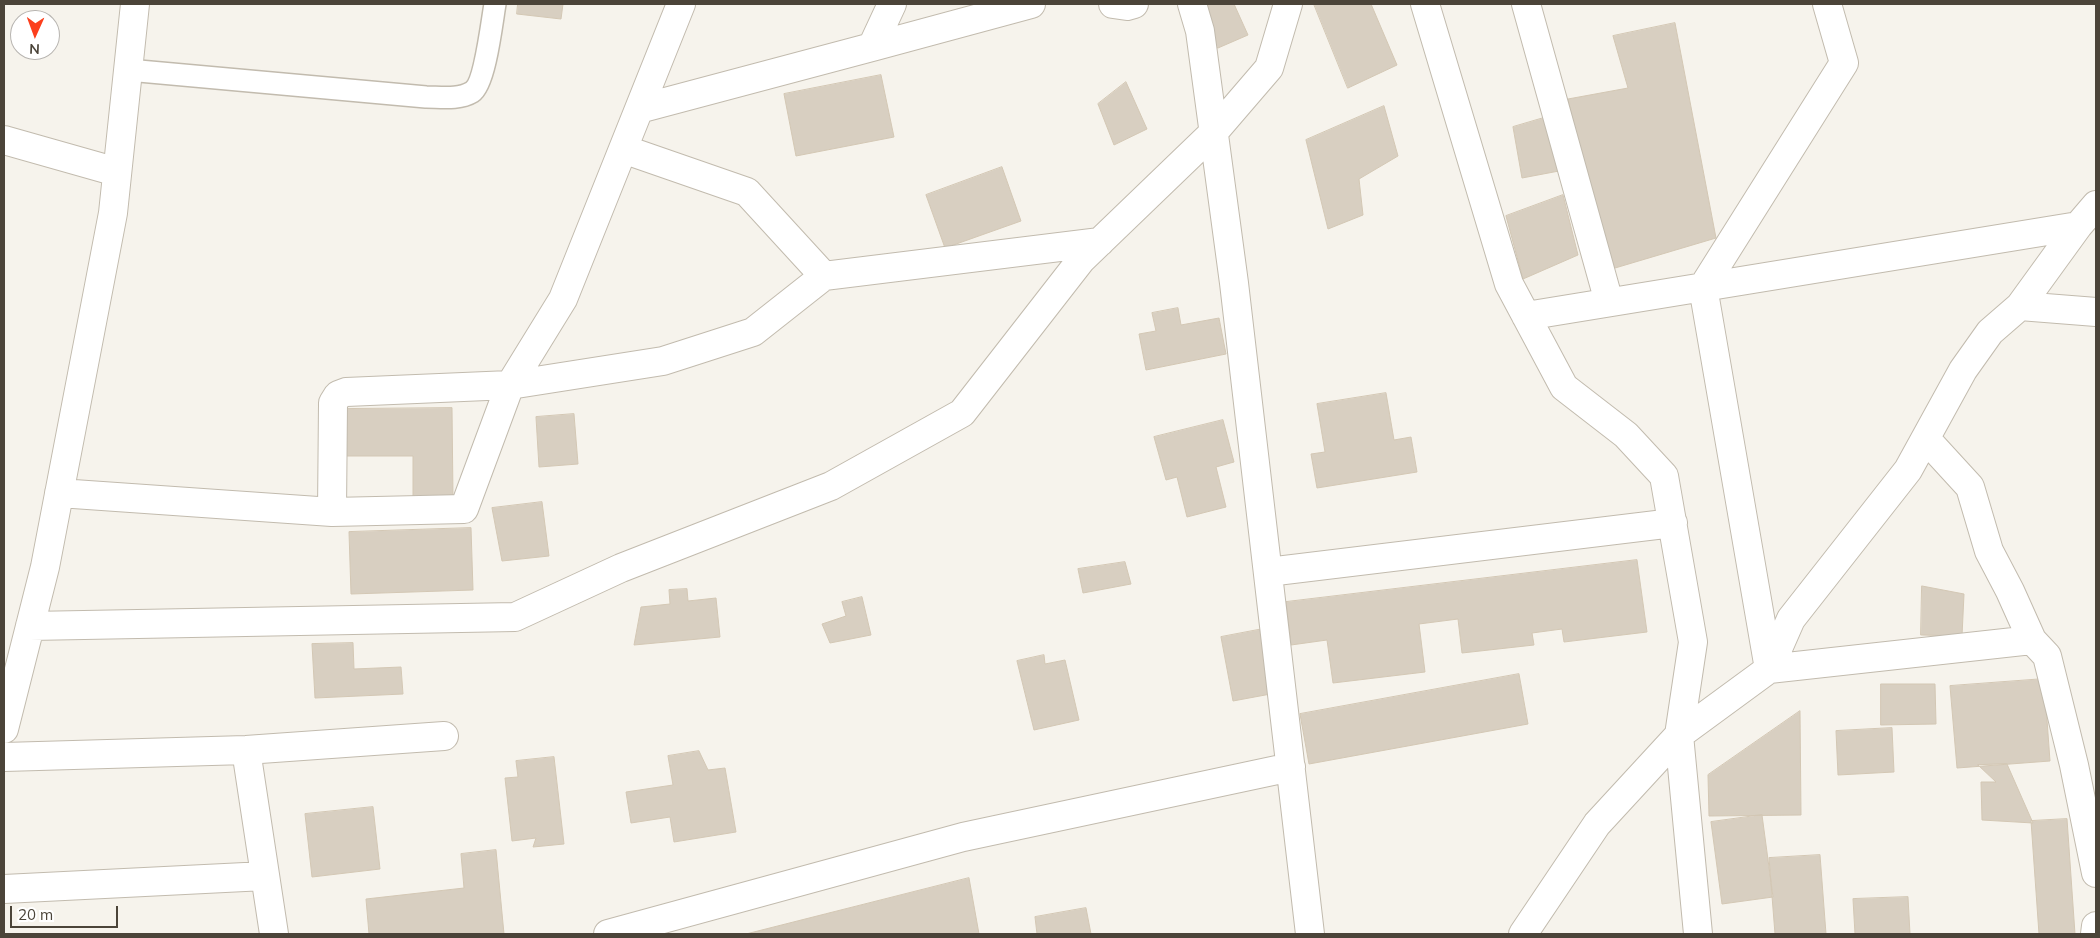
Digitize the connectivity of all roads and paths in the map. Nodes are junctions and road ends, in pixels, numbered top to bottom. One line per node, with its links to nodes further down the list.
1 (136, 4): 14 (street)
2 (495, 4): 14 (lane)
3 (681, 4): 15 (street)
4 (892, 4): 13 (street)
5 (1031, 4): 13 (street)
6 (1113, 4): 7 (street)
7 (1134, 4)
8 (1192, 4): 16 (street)
9 (1288, 4): 16 (street)
10 (1425, 4): 28 (street)
11 (1526, 4): 25 (street)
12 (1827, 4): 24 (street)
13 (872, 47): 15 (street)
14 (128, 70): 19 (street)
15 (639, 109): 18 (street)
16 (1214, 132): 22 (street); 34 (street)
17 (4, 140): 19 (street)
18 (623, 149): 23 (street); 29 (street)
19 (117, 172): 31 (street)
20 (2096, 205): 21 (street)
21 (2078, 226): 24 (street); 26 (street)
22 (1100, 242): 23 (street); 35 (street)
23 (824, 276): 29 (street)
24 (1703, 287): 25 (street); 37 (street)
25 (1609, 302): 28 (street)
26 (2020, 306): 27 (street); 30 (street)
27 (2096, 312)
28 (1526, 316): 33 (street)
29 (510, 385): 32 (street); 32 (street)
30 (1926, 439): 36 (street); 37 (street)
31 (59, 493): 32 (street); 35 (street)
32 (332, 512)
33 (1673, 523): 34 (street); 39 (street)
34 (1268, 572): 44 (street)
35 (30, 626): 38 (street)
36 (2032, 640): 37 (street); 43 (street)
37 (1769, 669): 39 (street)
38 (4, 729)
39 (1679, 735): 52 (street); 53 (street)
40 (444, 736): 41 (street)
41 (246, 750): 42 (street); 46 (street)
42 (4, 757)
43 (2085, 764): 45 (street)
44 (1292, 767): 50 (street); 51 (street)
45 (2096, 873)
46 (265, 876): 47 (street); 49 (street)
47 (4, 889)
48 (2096, 926): 54 (street)
49 (274, 934)
50 (608, 934)
51 (1310, 934)
52 (1523, 934)
53 (1698, 934)
54 (2095, 934)

